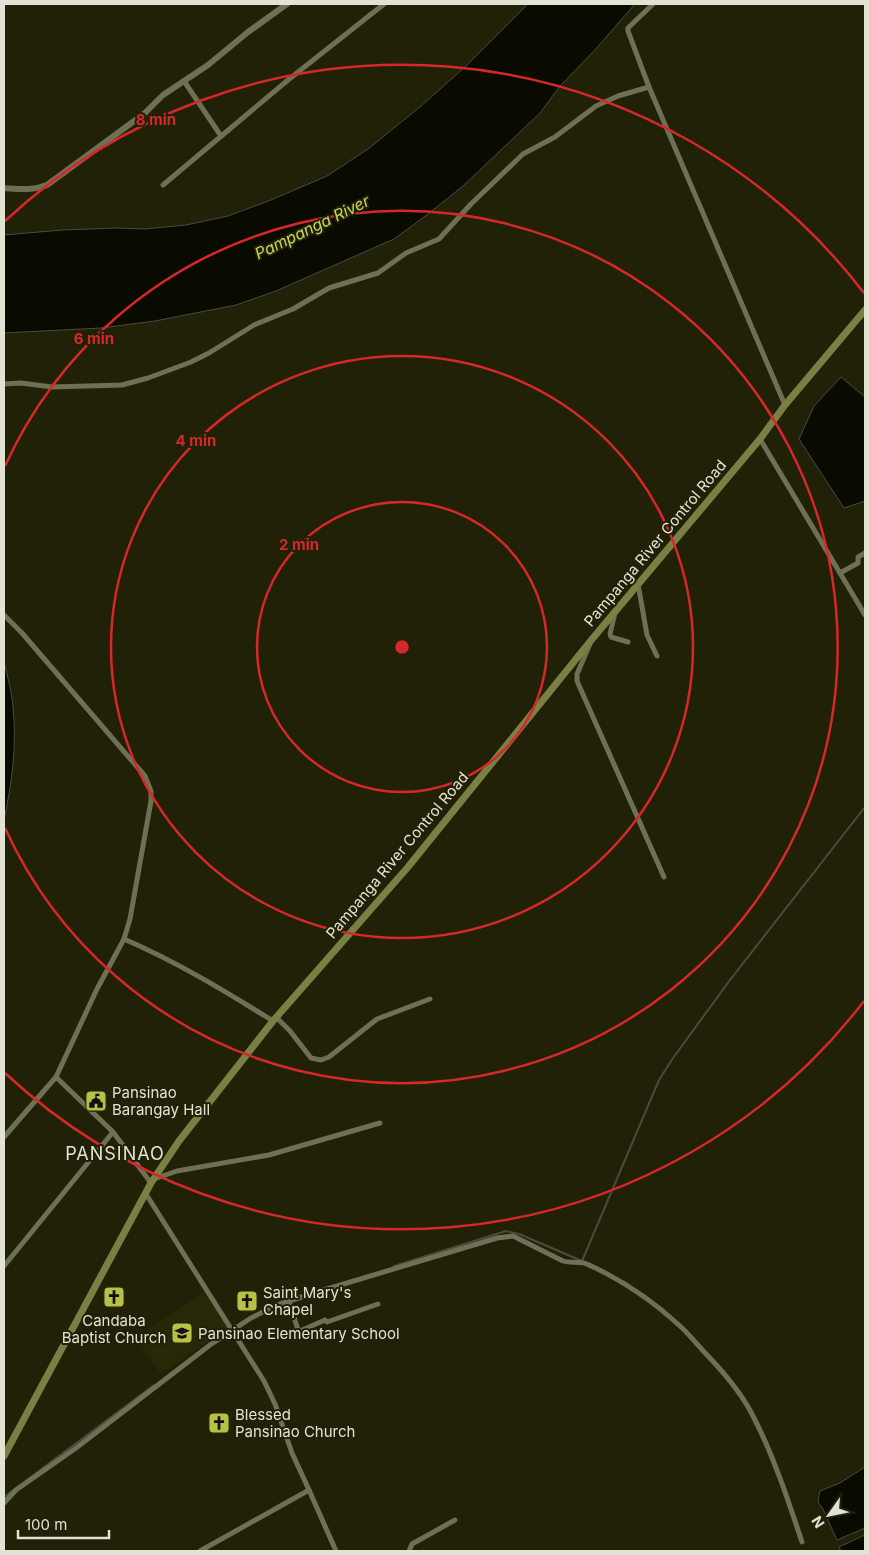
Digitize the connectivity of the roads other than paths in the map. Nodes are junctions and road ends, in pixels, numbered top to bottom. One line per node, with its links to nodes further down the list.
1 (287, 4): 4 (street)
2 (384, 4): 6 (street)
3 (653, 4): 5 (street)
4 (184, 81): 6 (street); 8 (street)
5 (649, 86): 10 (street); 11 (street)
6 (221, 136): 7 (street)
7 (164, 185)
8 (4, 188)
9 (865, 310): 11 (main road, Pampanga River Control Road)
10 (4, 384)
11 (785, 405): 12 (main road, Pampanga River Control Road)
12 (760, 439): 14 (street); 15 (main road, Pampanga River Control Road)
13 (865, 553): 14 (street)
14 (840, 573): 18 (street)
15 (638, 584): 16 (main road, Pampanga River Control Road); 21 (street)
16 (615, 612): 19 (main road, Pampanga River Control Road); 20 (street)
17 (4, 615): 23 (street)
18 (865, 615)
19 (593, 638): 22 (street); 25 (main road, Pampanga River Control Road)
20 (628, 642)
21 (658, 656)
22 (664, 877)
23 (124, 939): 25 (street); 26 (street)
24 (430, 999): 25 (street)
25 (275, 1020): 30 (main road, Pampanga River Control Road)
26 (56, 1077): 28 (street); 29 (street)
27 (380, 1123): 30 (street)
28 (113, 1132): 30 (street); 32 (street)
29 (4, 1137)
30 (153, 1181): 31 (main road, Pampanga River Control Road)
31 (146, 1194): 35 (street); 36 (main road, Pampanga River Control Road)
32 (4, 1266)
33 (289, 1301): 34 (street); 35 (street); 40 (street)
34 (378, 1304)
35 (232, 1330): 37 (street); 38 (street)
36 (4, 1456)
37 (309, 1490): 41 (street); 42 (street)
38 (4, 1504)
39 (455, 1520): 43 (street)
40 (802, 1542)
41 (200, 1551)
42 (336, 1551)
43 (409, 1551)

